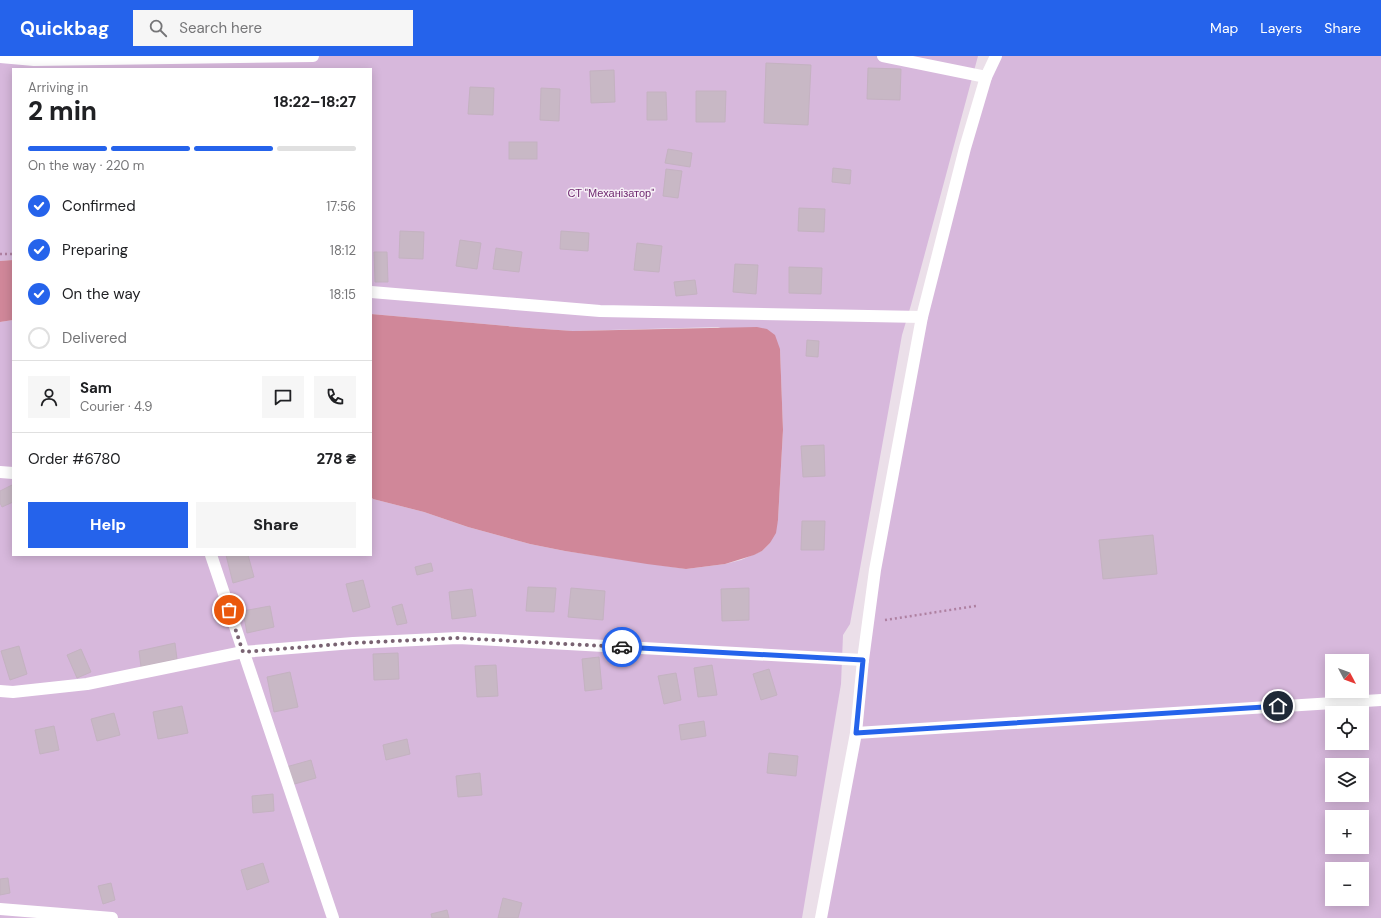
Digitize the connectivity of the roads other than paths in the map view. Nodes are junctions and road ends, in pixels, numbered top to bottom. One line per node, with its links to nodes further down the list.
1 (313, 56): 5 (street)
2 (882, 56): 6 (street)
3 (996, 56): 6 (street)
4 (0, 57): 5 (street)
5 (35, 62)
6 (986, 77): 8 (street)
7 (372, 292): 8 (street)
8 (922, 317): 13 (street)
9 (0, 472): 10 (street)
10 (12, 473)
11 (211, 556): 12 (street)
12 (243, 652): 13 (street); 14 (street); 19 (street)
13 (863, 660): 16 (street)
14 (0, 691)
15 (1381, 700): 16 (street)
16 (856, 733): 20 (street)
17 (0, 909): 18 (street)
18 (112, 918)
19 (333, 918)
20 (821, 918)

